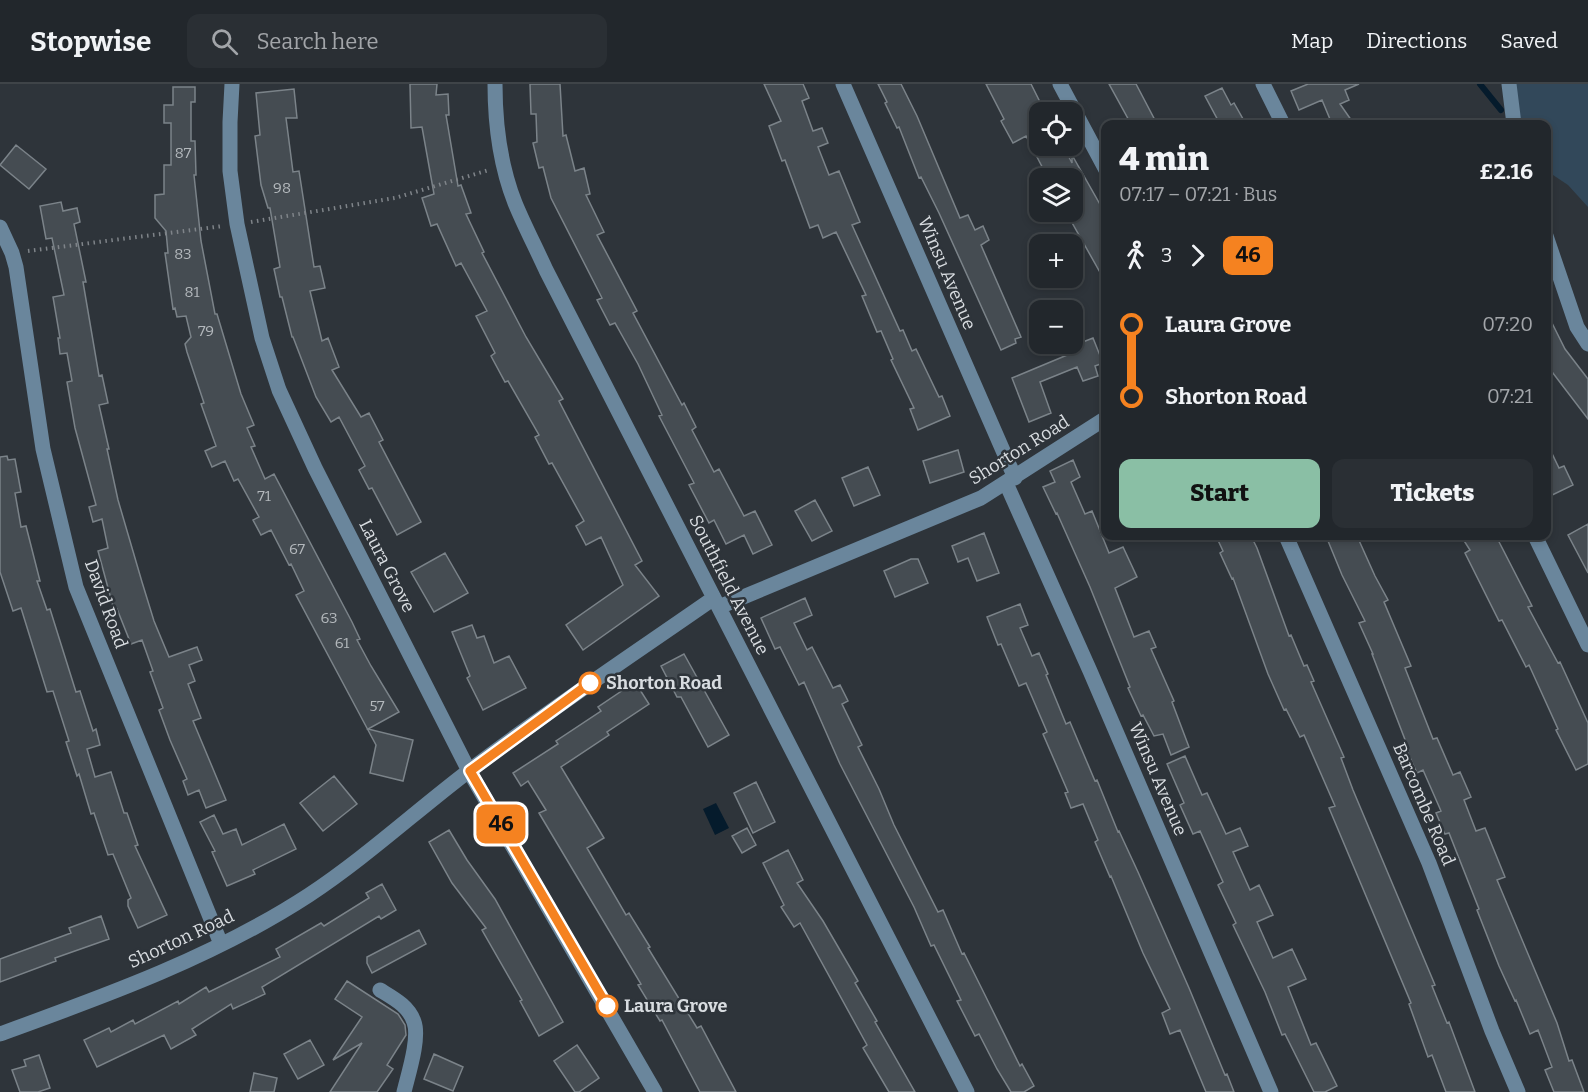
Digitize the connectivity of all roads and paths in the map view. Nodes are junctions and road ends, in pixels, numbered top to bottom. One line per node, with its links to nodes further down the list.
1 (232, 84): 19 (street, Laura Grove)
2 (495, 84): 17 (street, Southfield Avenue)
3 (843, 84): 14 (street, Winsu Avenue)
4 (1060, 84): 9 (street)
5 (1263, 84): 7 (street)
6 (1509, 84): 8 (street)
7 (1281, 120)
8 (1514, 120)
9 (1101, 161)
10 (0, 229): 20 (street, David Road)
11 (1551, 252): 12 (street)
12 (1588, 344)
13 (1101, 421): 14 (street, Shorton Road)
14 (1010, 480): 17 (street, Shorton Road); 26 (street, Winsu Avenue)
15 (1288, 540): 27 (street, Barcombe Road)
16 (1537, 540): 18 (street)
17 (716, 603): 19 (street, Shorton Road); 25 (street, Southfield Avenue)
18 (1588, 645)
19 (470, 771): 20 (street, Shorton Road); 24 (street, Laura Grove)
20 (221, 944): 22 (street, Shorton Road)
21 (380, 990): 23 (street)
22 (0, 1034)
23 (404, 1092)
24 (655, 1092)
25 (967, 1092)
26 (1271, 1092)
27 (1518, 1092)

